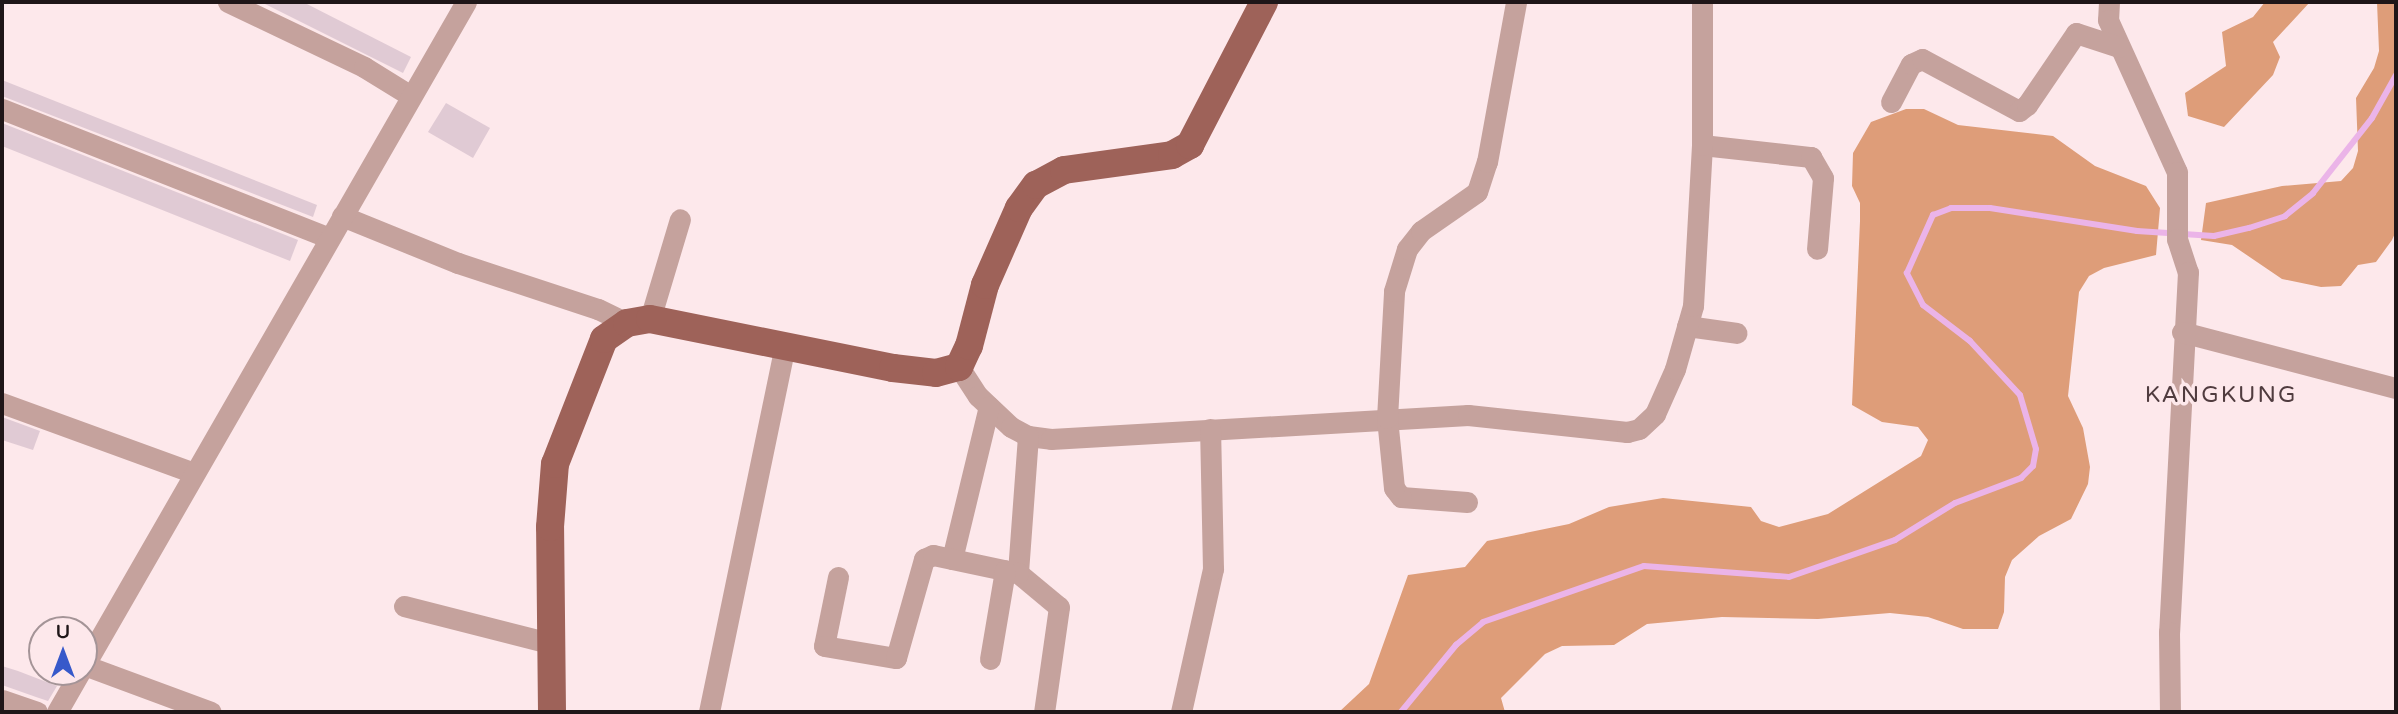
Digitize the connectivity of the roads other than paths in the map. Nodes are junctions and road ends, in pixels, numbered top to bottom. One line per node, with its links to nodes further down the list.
1 (228, 2): 8 (street)
2 (466, 2): 8 (street)
3 (1264, 2): 21 (main road)
4 (1516, 2): 25 (street)
5 (1702, 2): 11 (street)
6 (2109, 2): 7 (street)
7 (2119, 47): 9 (street); 18 (street)
8 (411, 96): 12 (street)
9 (1891, 102)
10 (2, 109): 14 (street)
11 (1702, 145): 15 (street); 17 (street)
12 (342, 216): 14 (street); 16 (street)
13 (680, 219): 16 (street)
14 (329, 238): 28 (street)
15 (1817, 249)
16 (639, 321): 20 (main road); 35 (main road)
17 (1687, 326): 19 (street); 25 (street)
18 (2182, 332): 22 (street); 47 (street)
19 (1737, 333)
20 (785, 346): 21 (main road); 44 (street)
21 (959, 367): 24 (street)
22 (2396, 388)
23 (2, 403): 28 (street)
24 (989, 406): 27 (street); 30 (street)
25 (1387, 418): 26 (street); 29 (street)
26 (1210, 429): 27 (street); 46 (street)
27 (1028, 436): 31 (street)
28 (194, 473): 34 (street)
29 (1466, 502)
30 (952, 559): 31 (street); 32 (street)
31 (1011, 571): 36 (street); 45 (street)
32 (838, 577)
33 (404, 606): 35 (street)
34 (98, 641)
35 (552, 644): 43 (main road)
36 (990, 659)
37 (98, 670): 42 (street)
38 (72, 686): 41 (street)
39 (2, 700): 40 (street)
40 (37, 712)
41 (57, 712)
42 (211, 712)
43 (552, 712)
44 (709, 712)
45 (1044, 712)
46 (1181, 712)
47 (2170, 712)

